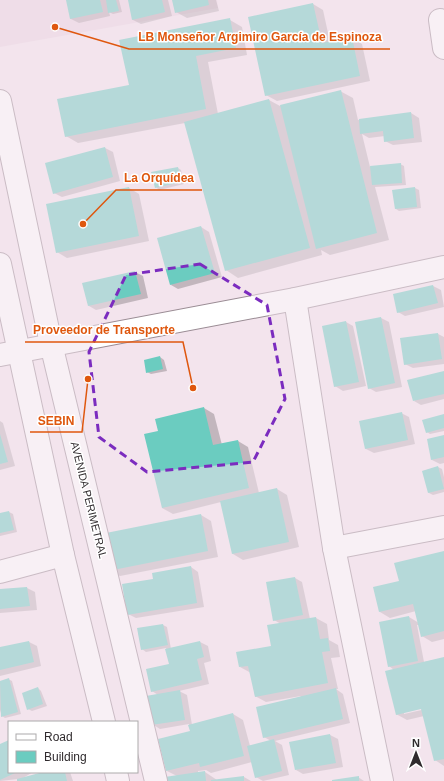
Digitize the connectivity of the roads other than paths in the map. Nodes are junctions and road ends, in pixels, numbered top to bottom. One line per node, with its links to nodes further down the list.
1 (444, 21): 2 (street)
2 (444, 48)
3 (0, 101): 7 (street, AVENIDA PERIMETRAL)
4 (0, 264): 8 (street)
5 (444, 267): 6 (street)
6 (295, 299): 7 (street); 10 (street)
7 (51, 344): 8 (street); 14 (street, AVENIDA PERIMETRAL)
8 (10, 353): 11 (street)
9 (444, 527): 10 (street)
10 (334, 548): 15 (street)
11 (63, 555): 12 (street); 13 (street)
12 (0, 572)
13 (104, 721)
14 (156, 781)
15 (382, 781)

